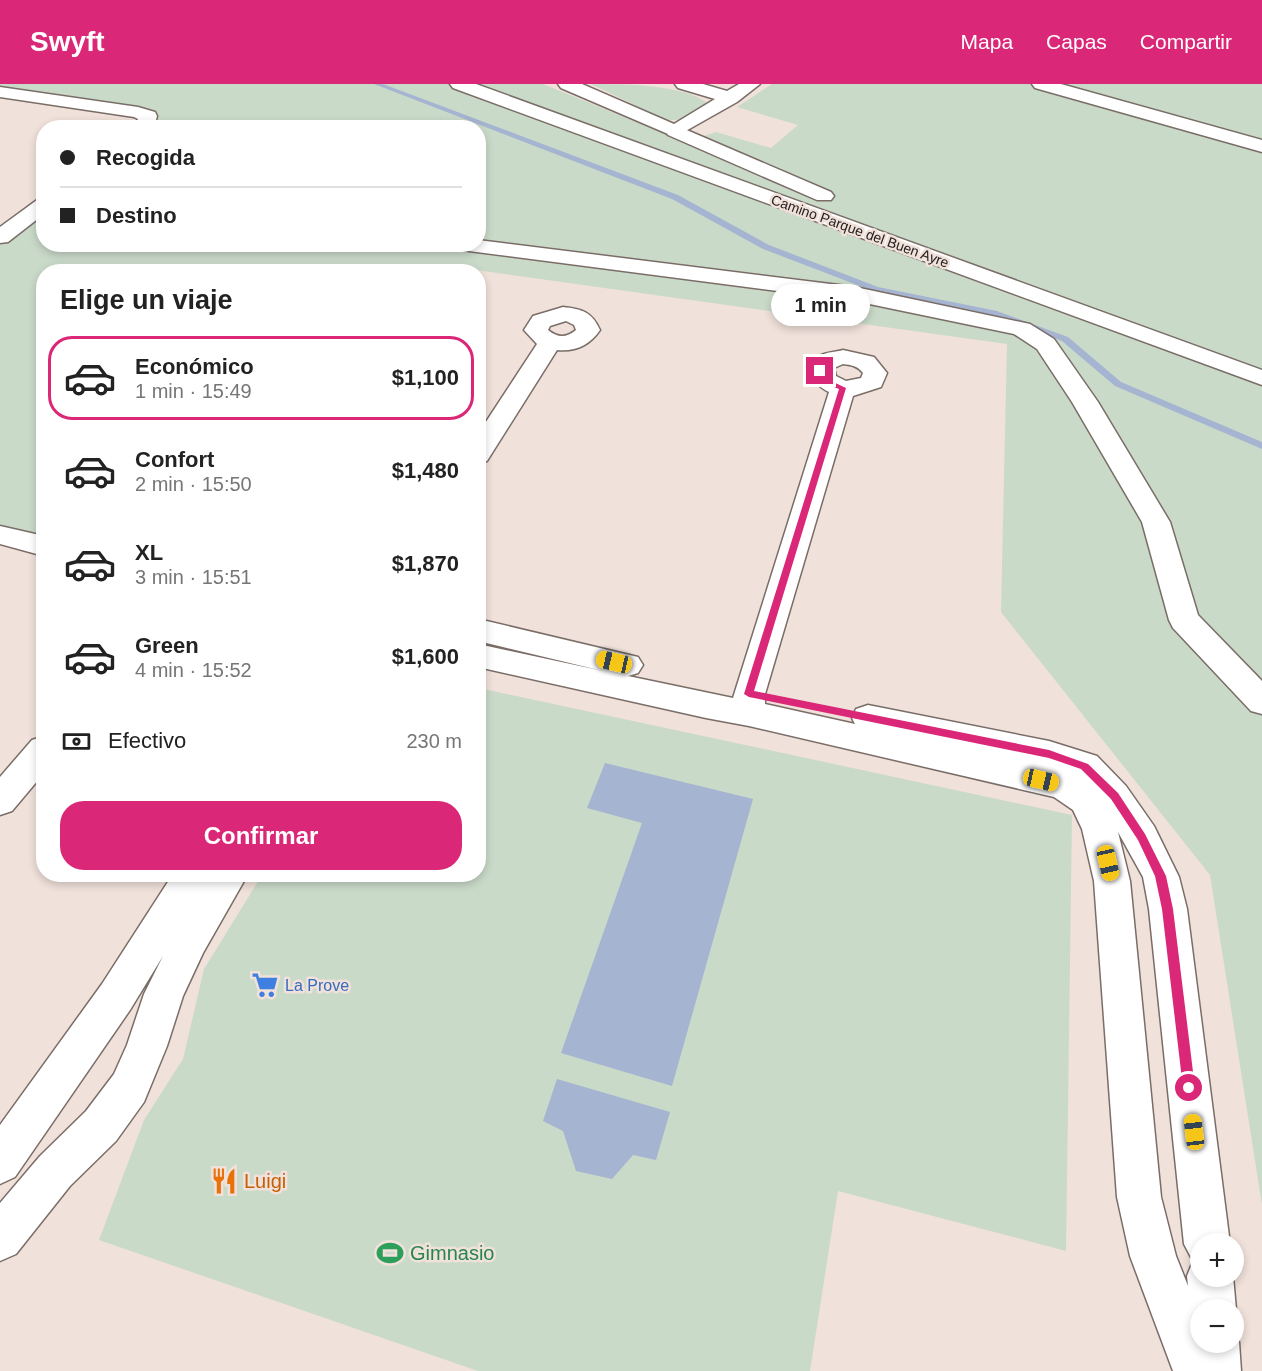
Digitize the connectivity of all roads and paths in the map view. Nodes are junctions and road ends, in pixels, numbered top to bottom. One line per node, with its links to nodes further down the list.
1 (459, 84): 18 (main road, Camino Parque del Buen Ayre)
2 (567, 84): 10 (main road)
3 (684, 84): 8 (main road)
4 (751, 84): 8 (main road)
5 (1041, 84): 12 (main road)
6 (1089, 84): 11 (main road)
7 (0, 92): 9 (main road)
8 (731, 98): 10 (main road)
9 (140, 120)
10 (675, 131): 17 (main road)
11 (1262, 135)
12 (1262, 146)
13 (36, 210): 14 (main road)
14 (0, 237)
15 (486, 247): 25 (main road)
16 (550, 342): 20 (main road)
17 (1262, 361)
18 (1262, 378)
19 (843, 388): 26 (main road)
20 (486, 442)
21 (0, 536): 22 (main road)
22 (36, 544)
23 (486, 632): 26 (main road)
24 (486, 657): 26 (main road)
25 (1262, 702)
26 (749, 703): 32 (main road); 35 (main road)
27 (36, 758): 28 (main road)
28 (0, 801)
29 (188, 882): 31 (main road)
30 (225, 882): 33 (main road)
31 (0, 1162)
32 (1207, 1233)
33 (0, 1238)
34 (1216, 1353): 36 (main road)
35 (1197, 1371)
36 (1217, 1371)

